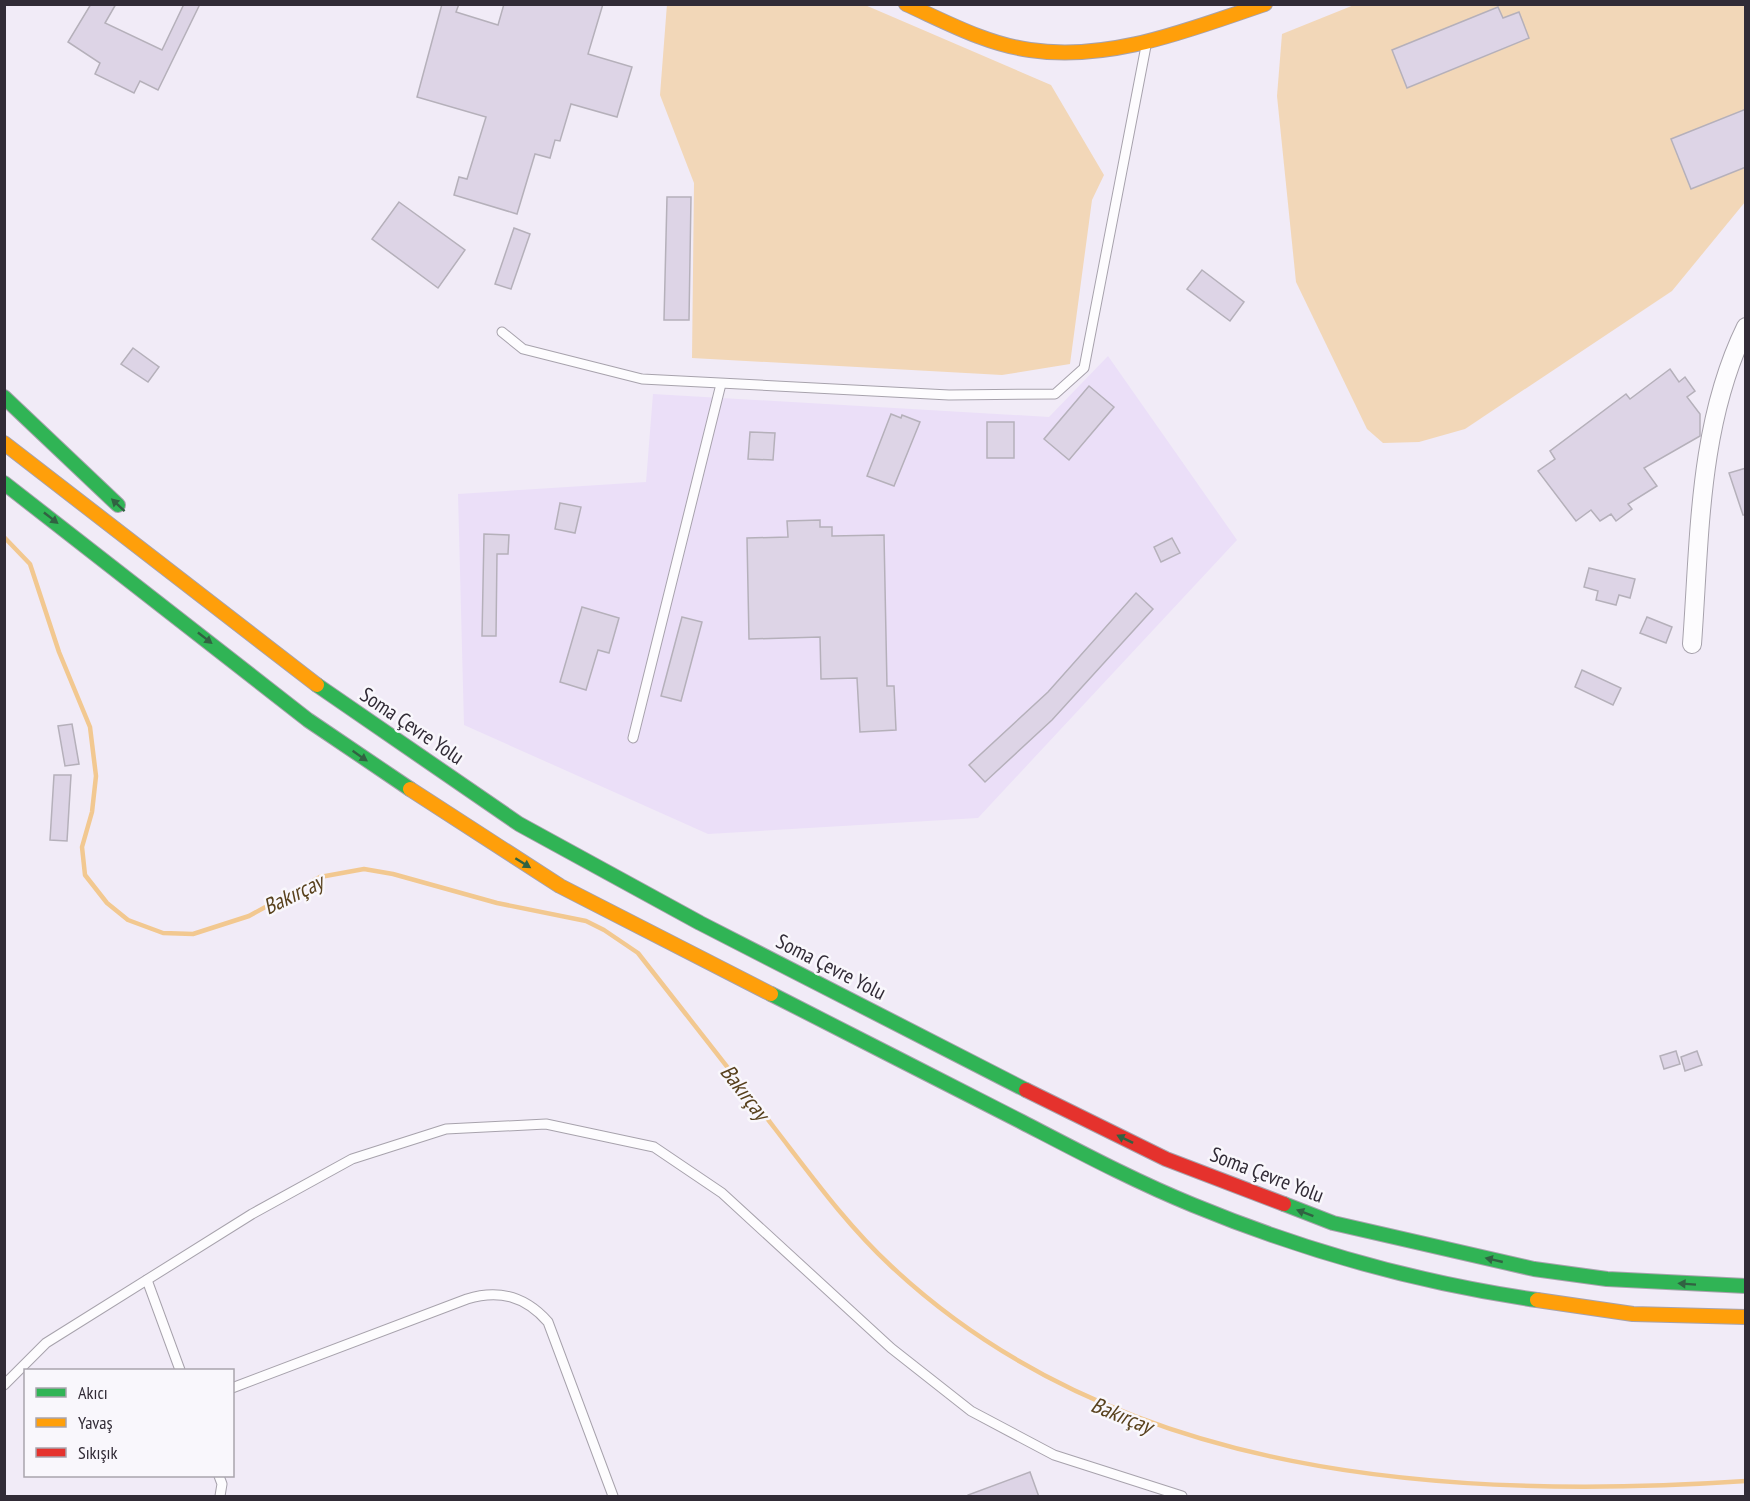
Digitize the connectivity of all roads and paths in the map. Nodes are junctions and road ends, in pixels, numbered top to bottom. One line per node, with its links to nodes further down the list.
1 (906, 4): 3 (main road)
2 (1265, 4): 3 (main road)
3 (1146, 44): 6 (lane)
4 (1746, 327): 15 (street)
5 (502, 332): 6 (lane)
6 (721, 384): 16 (lane)
7 (4, 397): 11 (main road, one-way to 7)
8 (4, 442): 13 (main road, Soma Çevre Yolu)
9 (4, 483): 14 (main road, one-way to 14)
10 (4, 501): 14 (main road)
11 (125, 511)
12 (167, 551): 13 (main road)
13 (218, 607): 18 (main road, Soma Çevre Yolu, one-way to 13)
14 (172, 612): 19 (main road, one-way to 19)
15 (1692, 644)
16 (633, 738)
17 (147, 1280): 20 (lane); 21 (lane); 26 (lane)
18 (1746, 1286)
19 (1746, 1317)
20 (179, 1369)
21 (4, 1385)
22 (234, 1387): 25 (lane)
23 (219, 1477): 24 (lane)
24 (220, 1497)
25 (613, 1497)
26 (1182, 1497)

